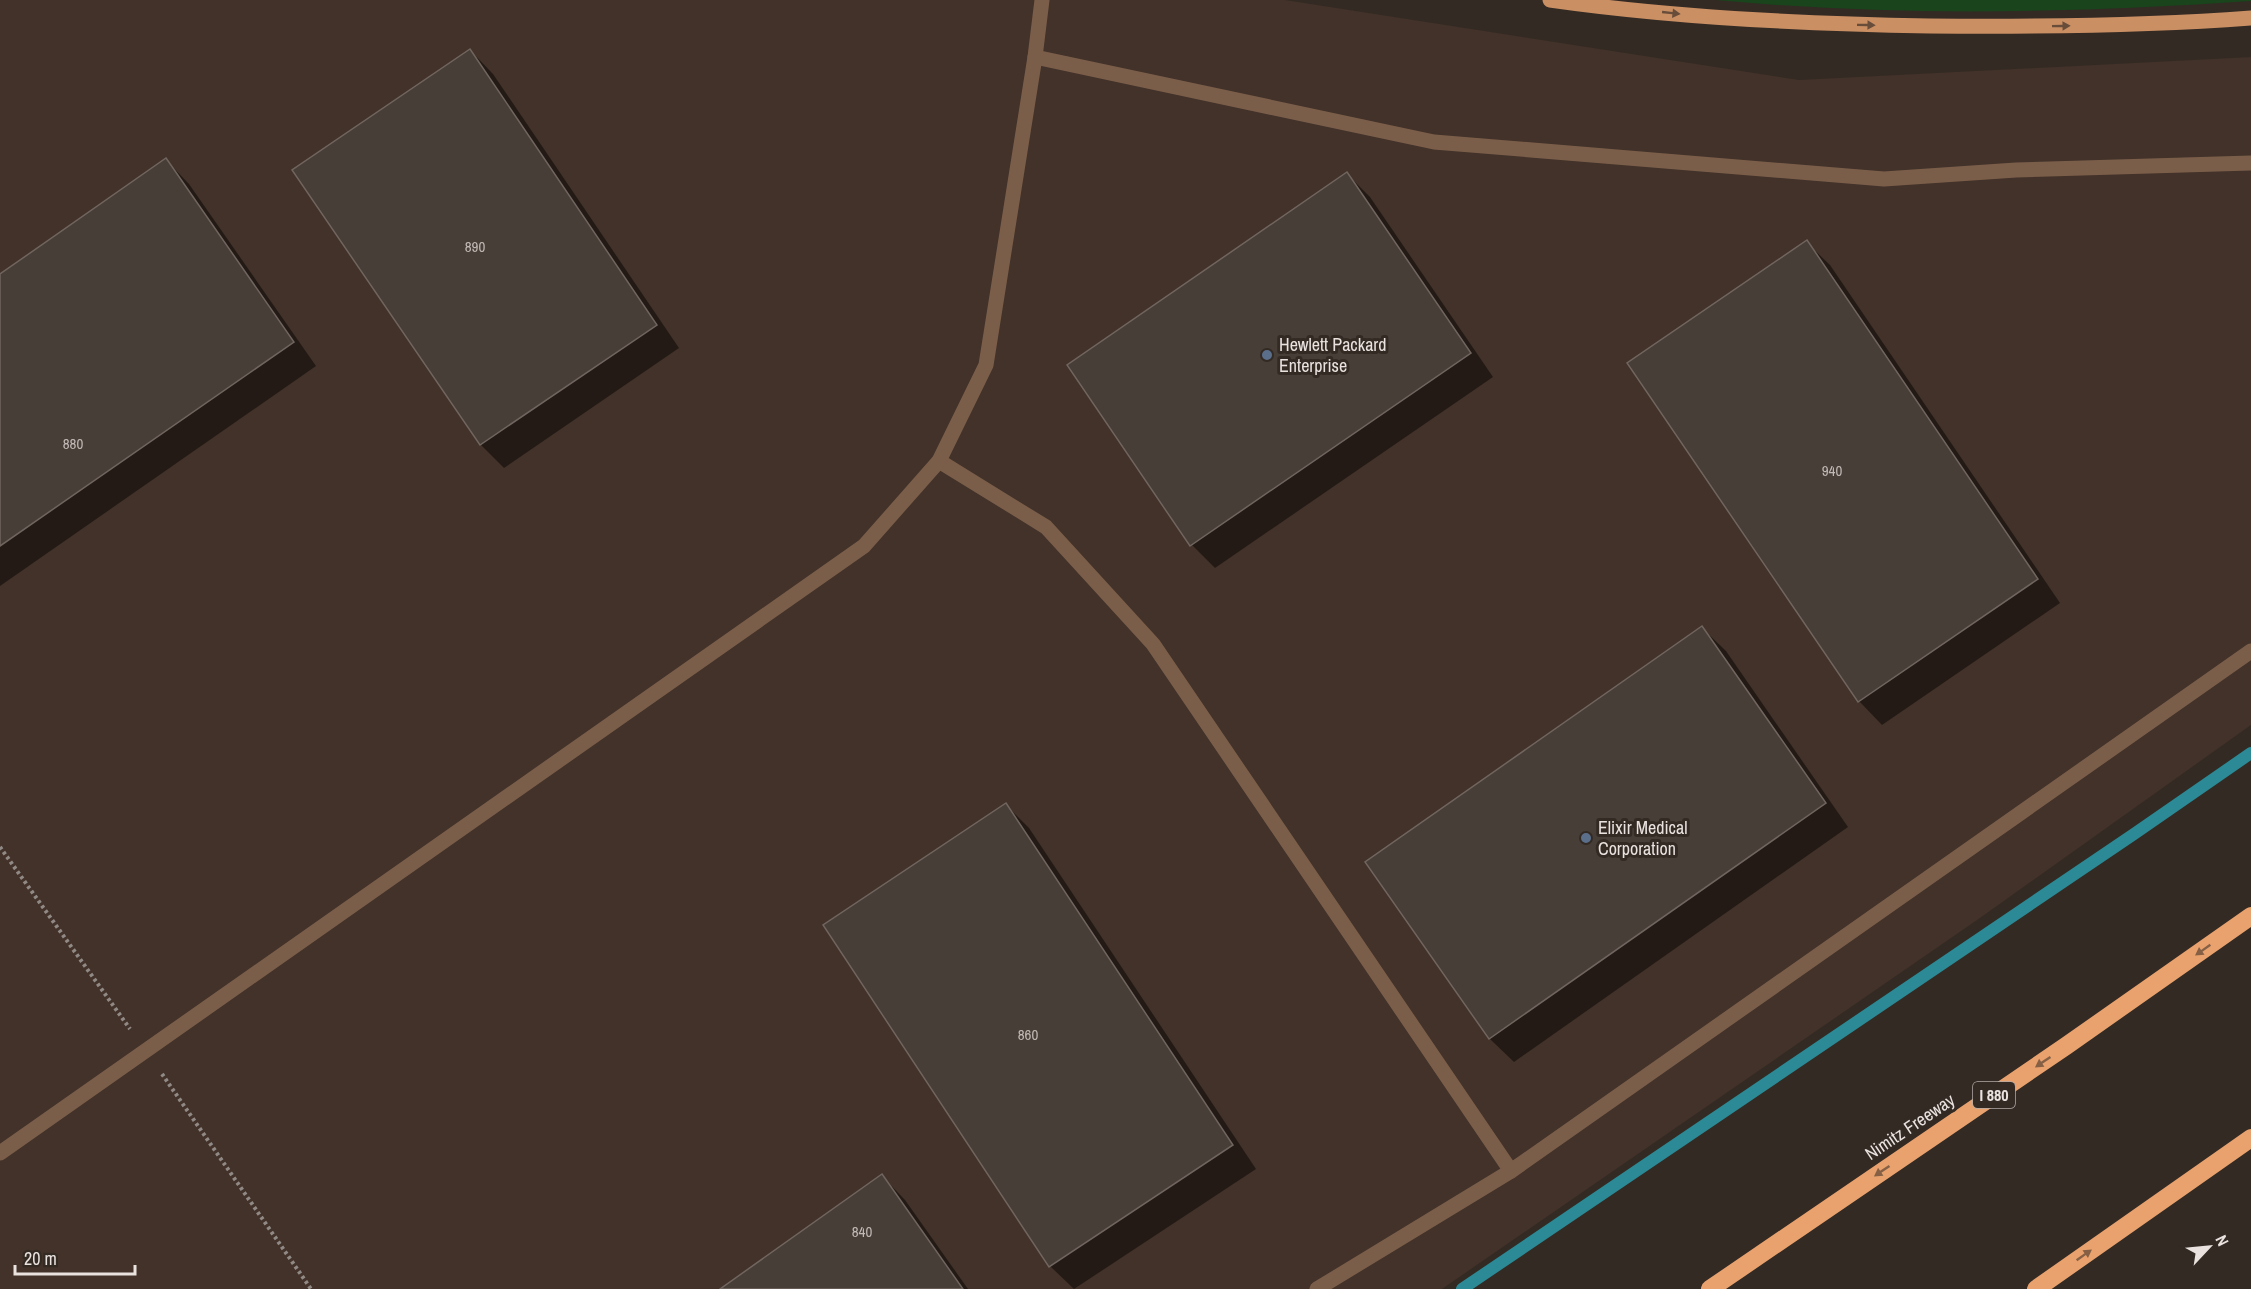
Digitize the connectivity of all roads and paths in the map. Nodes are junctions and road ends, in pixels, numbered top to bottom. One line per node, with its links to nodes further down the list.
1 (1042, 0): 4 (lane)
2 (1550, 0): 3 (main road, one-way to 3)
3 (2251, 18)
4 (1035, 57): 5 (lane); 6 (lane)
5 (2251, 162)
6 (939, 461): 10 (lane); 11 (lane)
7 (2251, 651): 11 (lane)
8 (2251, 916): 13 (highway, Nimitz Freeway / I 880, one-way to 13)
9 (2251, 1138): 14 (highway, one-way to 9)
10 (0, 1153)
11 (1511, 1171): 12 (lane)
12 (1317, 1289)
13 (1710, 1289)
14 (2036, 1289)

